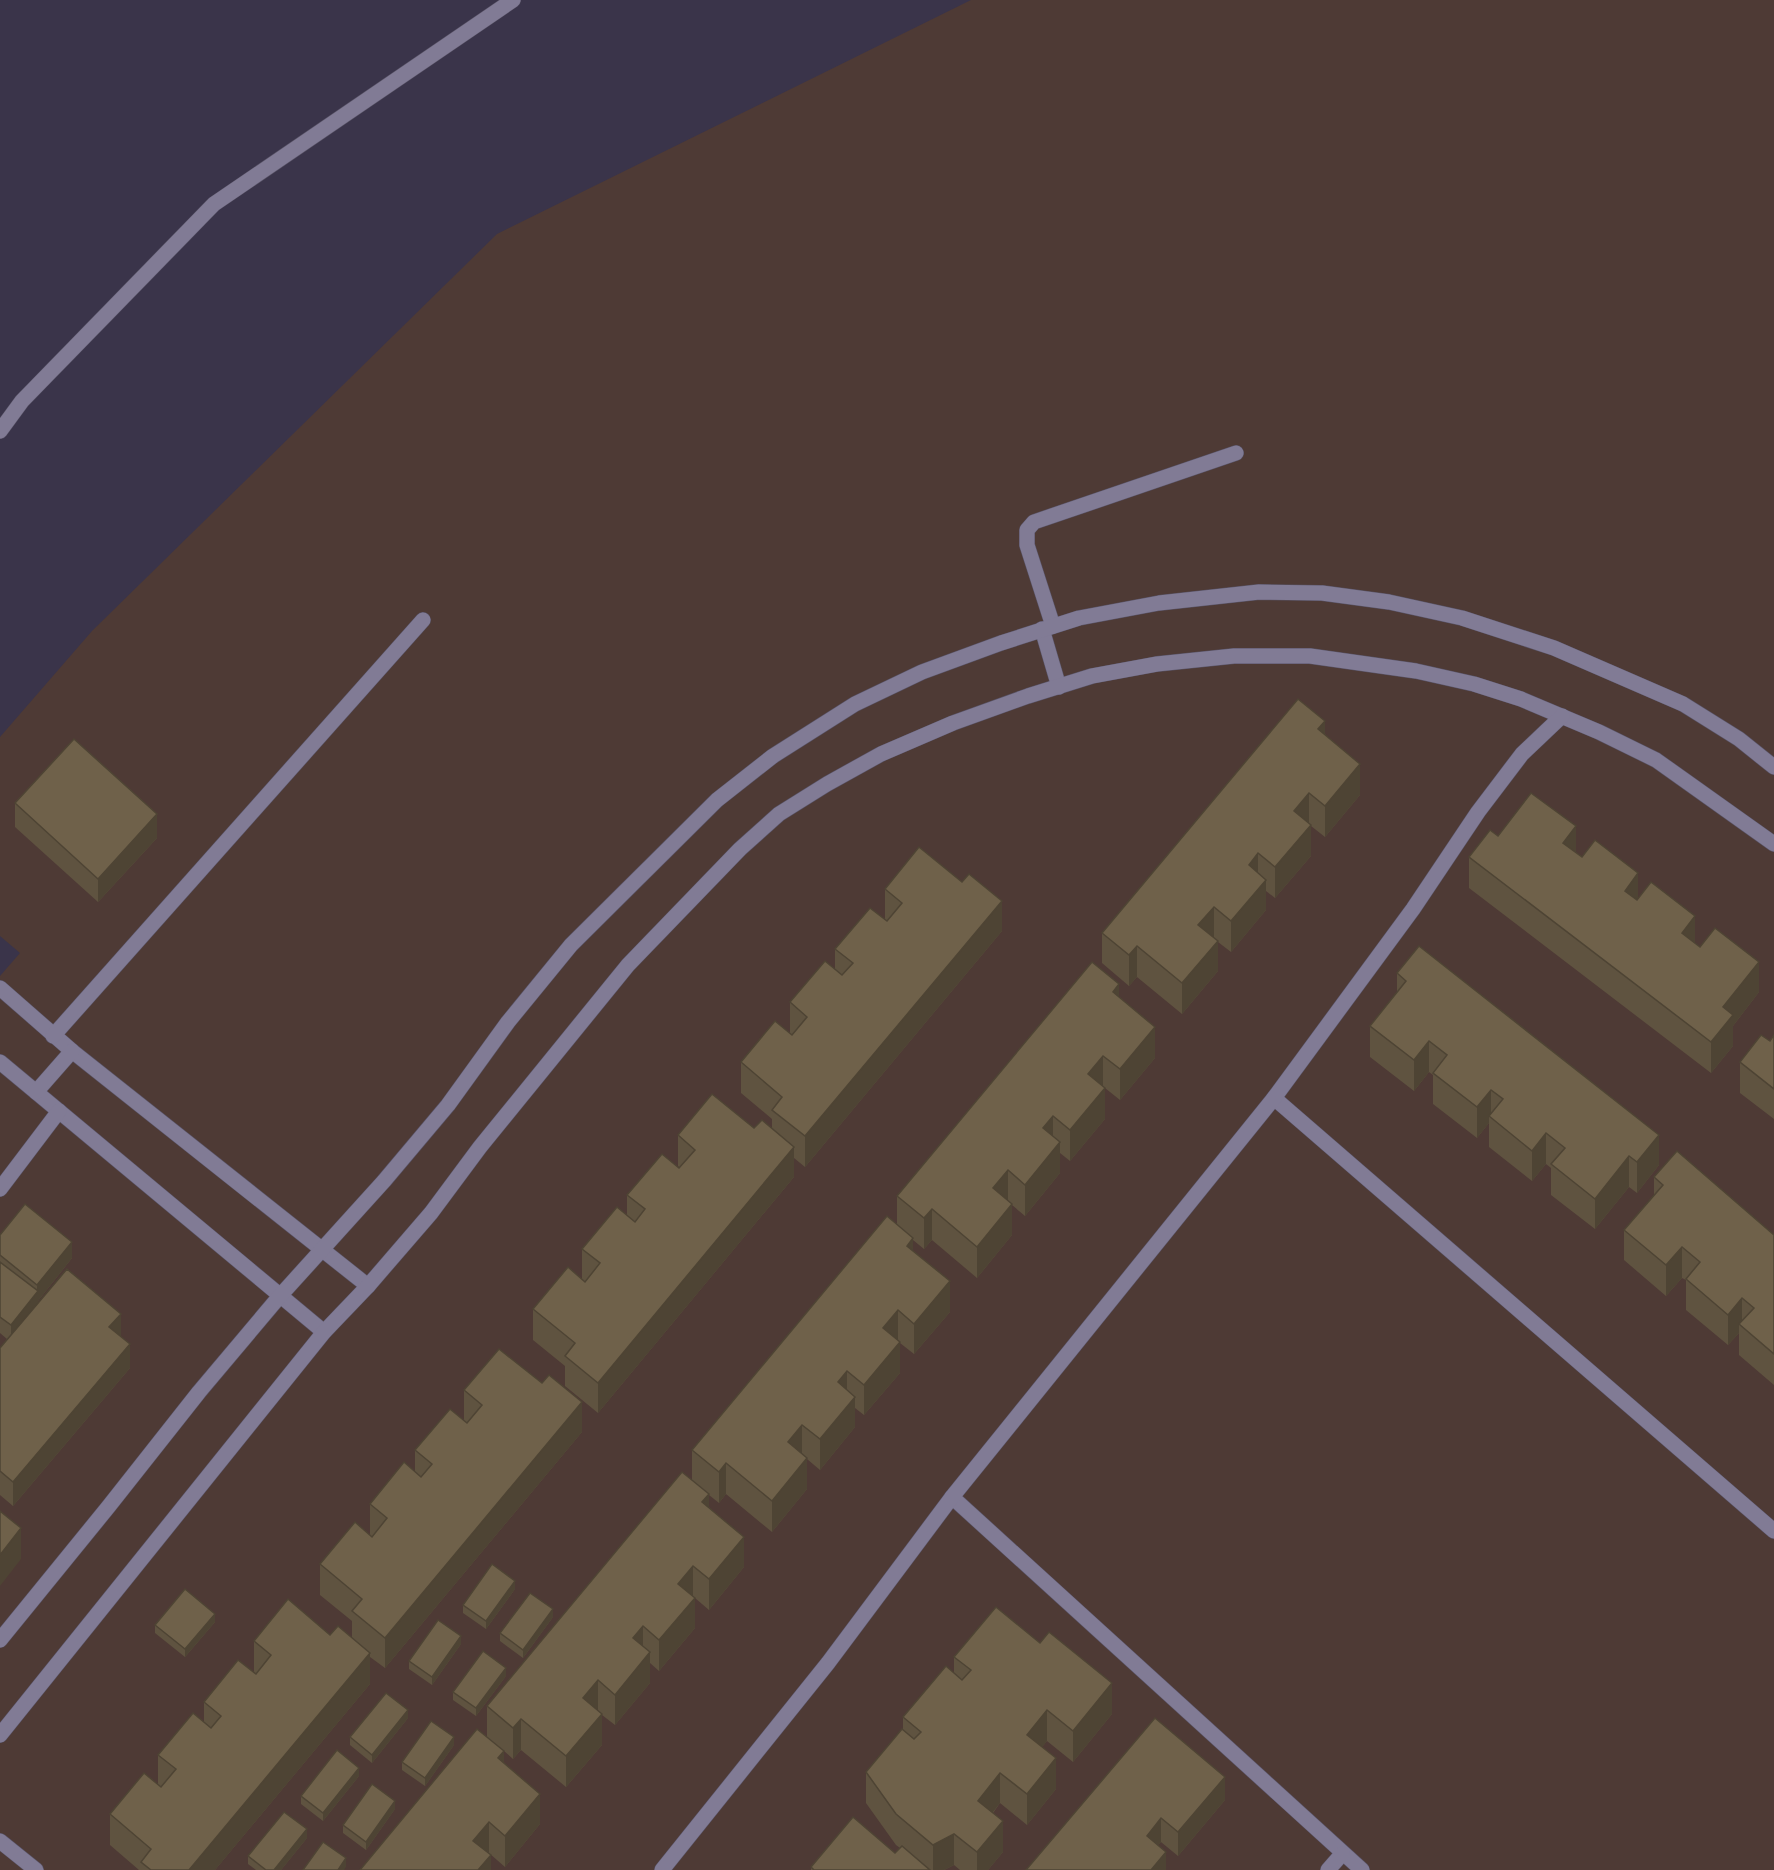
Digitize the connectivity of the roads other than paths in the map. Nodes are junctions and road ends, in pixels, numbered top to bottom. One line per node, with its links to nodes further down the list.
1 (513, 0): 2 (street)
2 (0, 431)
3 (1236, 453): 5 (street)
4 (423, 620): 11 (street)
5 (1047, 628): 6 (street); 8 (street); 18 (street)
6 (1059, 687): 7 (street); 19 (street)
7 (1562, 716): 9 (street); 15 (street)
8 (1774, 767)
9 (1774, 844)
10 (0, 988): 11 (street)
11 (53, 1036): 12 (street)
12 (72, 1051): 14 (street); 18 (street)
13 (0, 1062): 14 (street)
14 (36, 1092): 16 (street)
15 (1274, 1098): 22 (street); 23 (street)
16 (59, 1111): 17 (street); 20 (street)
17 (0, 1189)
18 (321, 1250): 19 (street); 20 (street)
19 (368, 1286): 21 (street)
20 (279, 1297): 21 (street); 24 (street)
21 (324, 1332): 25 (street)
22 (952, 1497): 27 (street); 29 (street)
23 (1774, 1531)
24 (0, 1640)
25 (0, 1735)
26 (0, 1841): 28 (street)
27 (1342, 1854): 30 (street); 31 (street)
28 (36, 1870)
29 (662, 1870)
30 (1328, 1870)
31 (1362, 1870)

